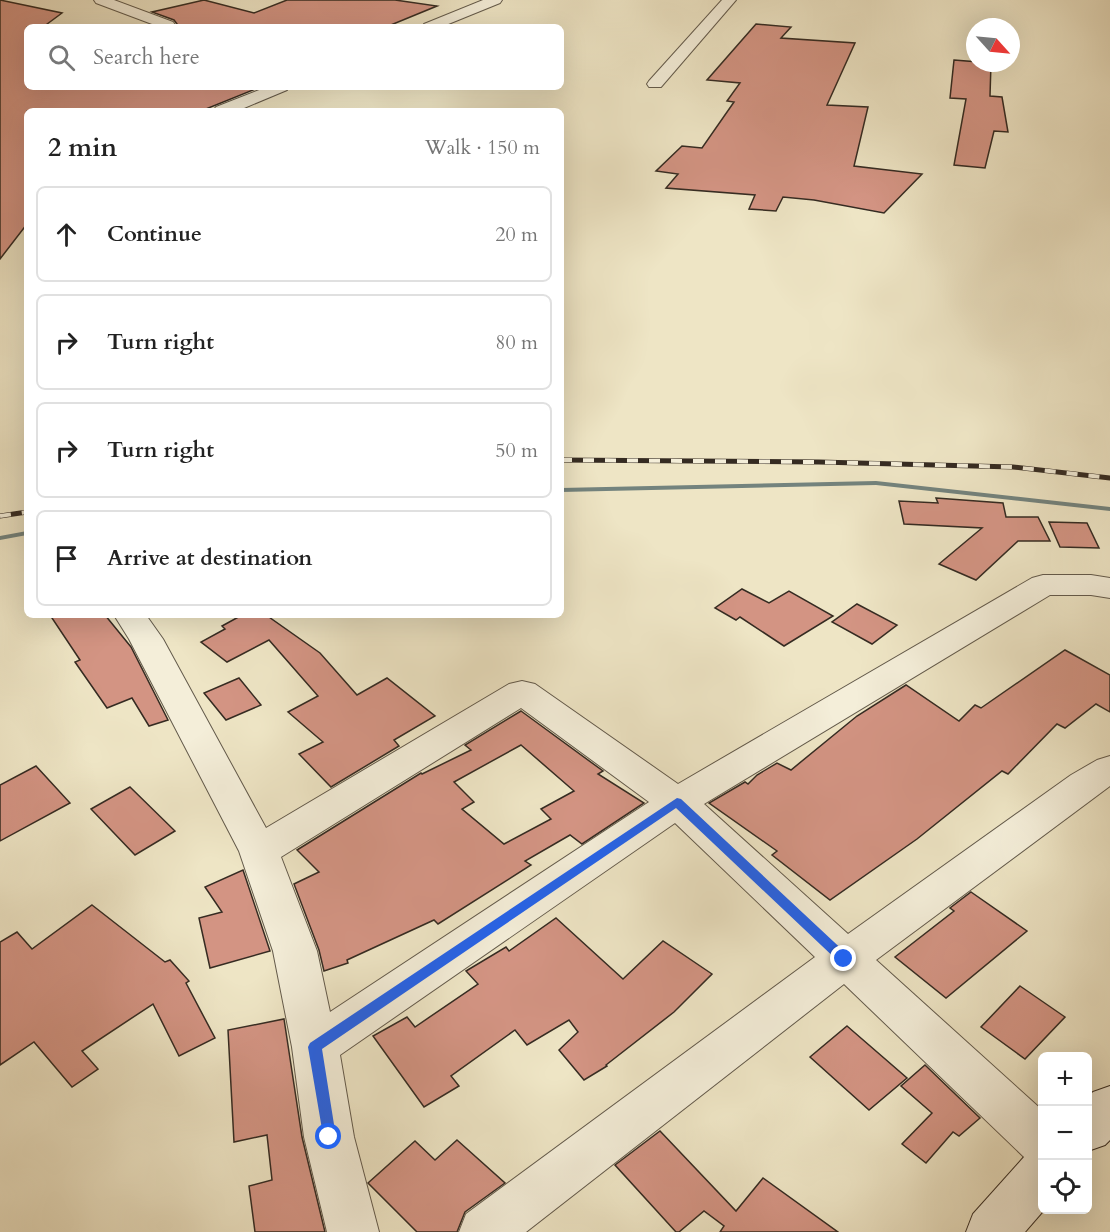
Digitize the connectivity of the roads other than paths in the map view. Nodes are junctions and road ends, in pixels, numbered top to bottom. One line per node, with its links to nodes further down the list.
1 (101, 0): 4 (street)
2 (495, 0): 5 (street)
3 (729, 0): 6 (street)
4 (163, 24)
5 (436, 24)
6 (655, 84)
7 (274, 90): 8 (street)
8 (229, 108)
9 (1110, 588): 12 (street)
10 (132, 618): 13 (street)
11 (1110, 770): 14 (street)
12 (677, 802): 13 (street); 14 (street); 15 (street)
13 (259, 852): 15 (street)
14 (844, 959): 18 (street); 21 (street)
15 (315, 1047): 20 (street)
16 (1110, 1107): 17 (street)
17 (1092, 1125)
18 (1038, 1137)
19 (1038, 1179): 22 (street)
20 (353, 1232)
21 (485, 1232)
22 (992, 1232)

